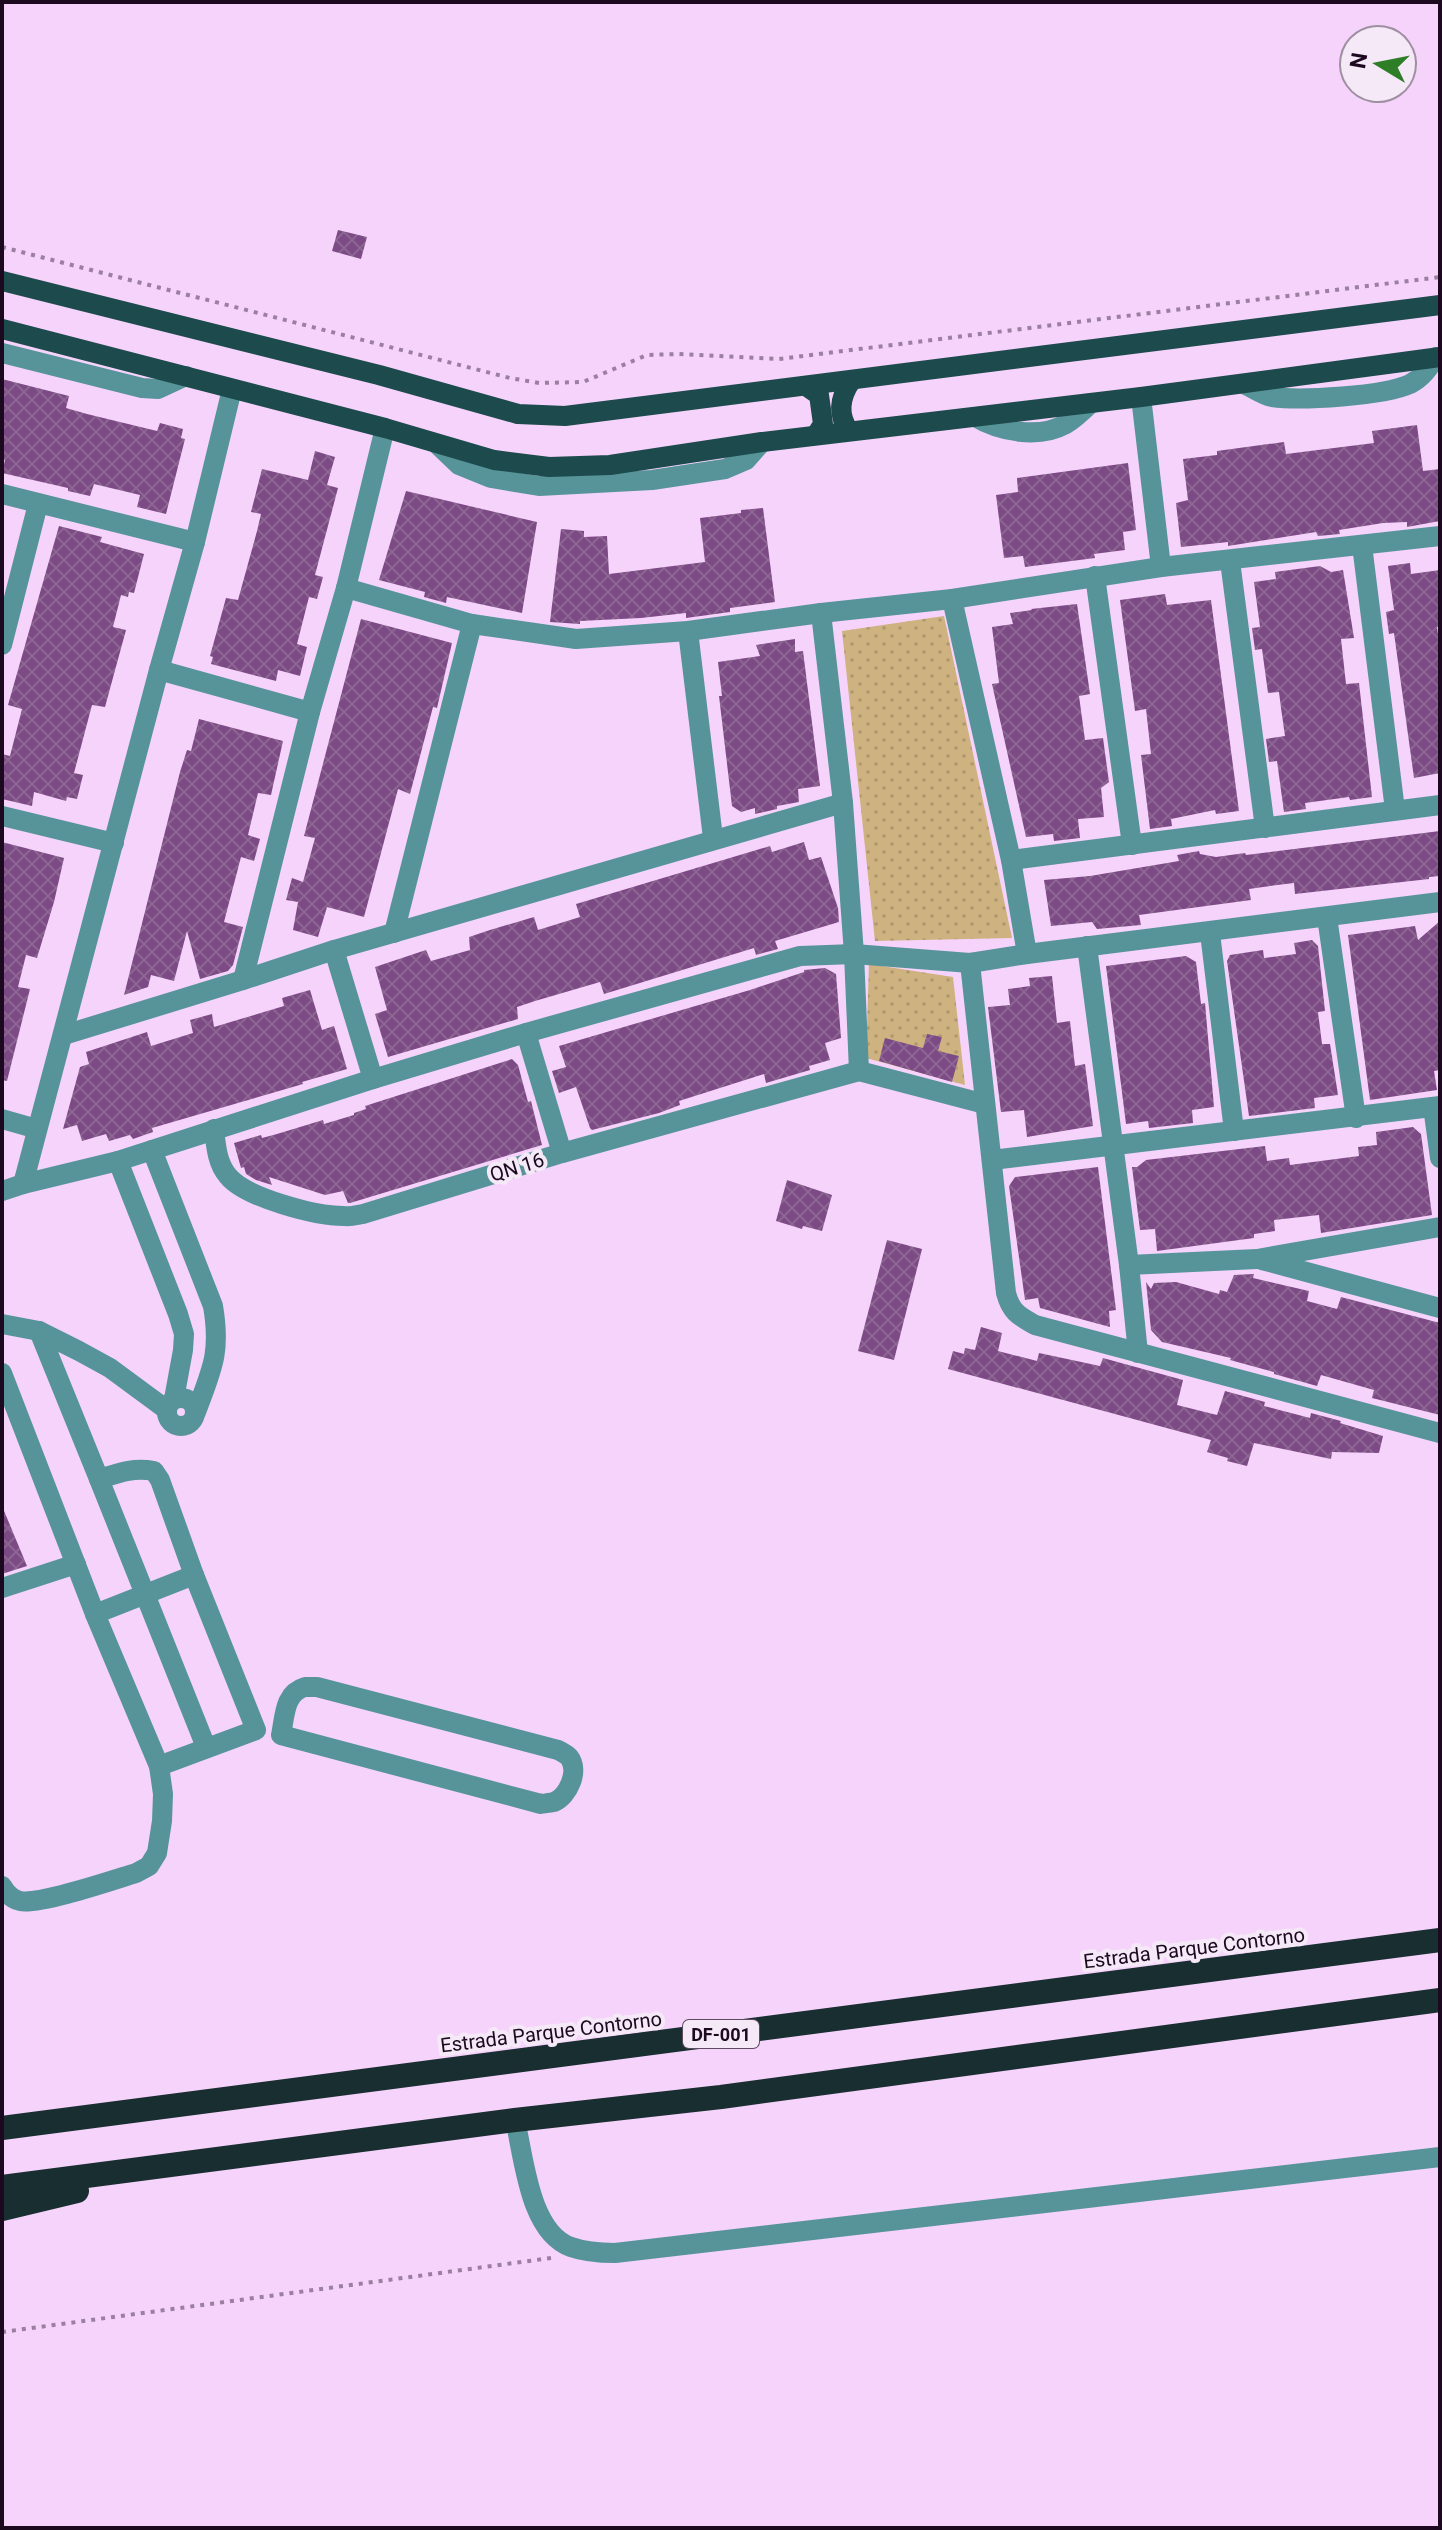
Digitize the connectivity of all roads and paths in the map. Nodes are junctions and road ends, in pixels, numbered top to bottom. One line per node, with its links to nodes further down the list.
1 (2, 247): 2 (path)
2 (1440, 277)
3 (2, 281): 10 (main road)
4 (1440, 305): 9 (main road)
5 (2, 329): 8 (main road)
6 (2, 353): 8 (street)
7 (1438, 357): 12 (main road)
8 (186, 376): 11 (main road)
9 (851, 381): 10 (main road); 14 (main road)
10 (806, 386): 15 (main road)
11 (232, 389): 13 (main road); 19 (street)
12 (1141, 397): 14 (main road); 22 (street)
13 (385, 428): 15 (main road); 24 (street)
14 (849, 431): 15 (main road)
15 (816, 435)
16 (2, 494): 17 (street)
17 (38, 504): 19 (street); 29 (street)
18 (1440, 536): 20 (street)
19 (195, 542): 30 (street)
20 (1362, 545): 21 (street); 34 (street)
21 (1230, 561): 22 (street); 36 (street)
22 (1161, 567): 23 (street)
23 (1095, 576): 25 (street); 39 (street)
24 (346, 588): 27 (street); 31 (street)
25 (952, 599): 26 (street); 40 (street)
26 (821, 613): 28 (street); 32 (street)
27 (472, 624): 28 (street); 43 (street)
28 (688, 631): 37 (street)
29 (2, 645)
30 (159, 670): 31 (street); 38 (street)
31 (310, 712): 50 (street)
32 (843, 803): 37 (street); 47 (street)
33 (1440, 805): 34 (street)
34 (1395, 810): 36 (street)
35 (2, 816): 38 (street)
36 (1265, 828): 39 (street)
37 (713, 838): 43 (street)
38 (114, 843): 52 (street)
39 (1132, 845): 40 (street)
40 (1011, 860): 48 (street)
41 (1440, 902): 42 (street)
42 (1327, 917): 44 (street); 57 (street)
43 (394, 933): 46 (street)
44 (1210, 933): 45 (street); 61 (street)
45 (1087, 946): 48 (street); 62 (street)
46 (334, 950): 50 (street); 54 (street)
47 (854, 954): 49 (street); 51 (street); 53 (street)
48 (1027, 954): 49 (street)
49 (970, 963): 55 (street)
50 (243, 980): 52 (street)
51 (526, 1033): 54 (street); 64 (street)
52 (64, 1035): 59 (street)
53 (859, 1071): 55 (street); 64 (street, QN 16)
54 (373, 1079): 60 (street)
55 (985, 1104): 66 (street)
56 (1437, 1106): 57 (street); 65 (street)
57 (1356, 1118): 61 (street)
58 (2, 1119): 59 (street)
59 (37, 1129): 68 (street)
60 (214, 1129): 63 (street); 64 (street, QN 16)
61 (1234, 1131): 62 (street)
62 (1113, 1147): 66 (street); 72 (street)
63 (152, 1150): 67 (street); 78 (street)
64 (562, 1153)
65 (1440, 1158)
66 (992, 1160): 76 (street)
67 (118, 1161): 68 (street); 78 (street)
68 (23, 1184): 69 (street)
69 (2, 1191)
70 (1440, 1227): 71 (street)
71 (1257, 1259): 72 (street); 73 (street)
72 (1129, 1265): 76 (street)
73 (1440, 1308)
74 (2, 1324): 75 (street)
75 (39, 1331): 78 (street); 80 (street)
76 (1138, 1353): 79 (street)
77 (2, 1373): 81 (street)
78 (171, 1404)
79 (1440, 1433)
80 (99, 1479): 82 (street); 84 (street)
81 (76, 1564): 83 (street); 85 (street)
82 (194, 1575): 84 (street); 86 (street)
83 (2, 1588)
84 (144, 1594): 85 (street); 88 (street)
85 (95, 1614): 89 (street)
86 (256, 1730): 87 (street); 88 (street)
87 (281, 1735): 87 (street)
88 (206, 1747): 89 (street)
89 (159, 1766): 90 (street)
90 (2, 1886)
91 (1440, 1940): 94 (highway, Estrada Parque Contorno / DF-001)
92 (1440, 2000): 93 (highway)
93 (515, 2120): 96 (highway); 99 (street)
94 (2, 2128)
95 (1440, 2157): 99 (street)
96 (207, 2160): 97 (highway); 98 (highway)
97 (2, 2187)
98 (2, 2209)
99 (593, 2252): 100 (path)
100 (2, 2332)

